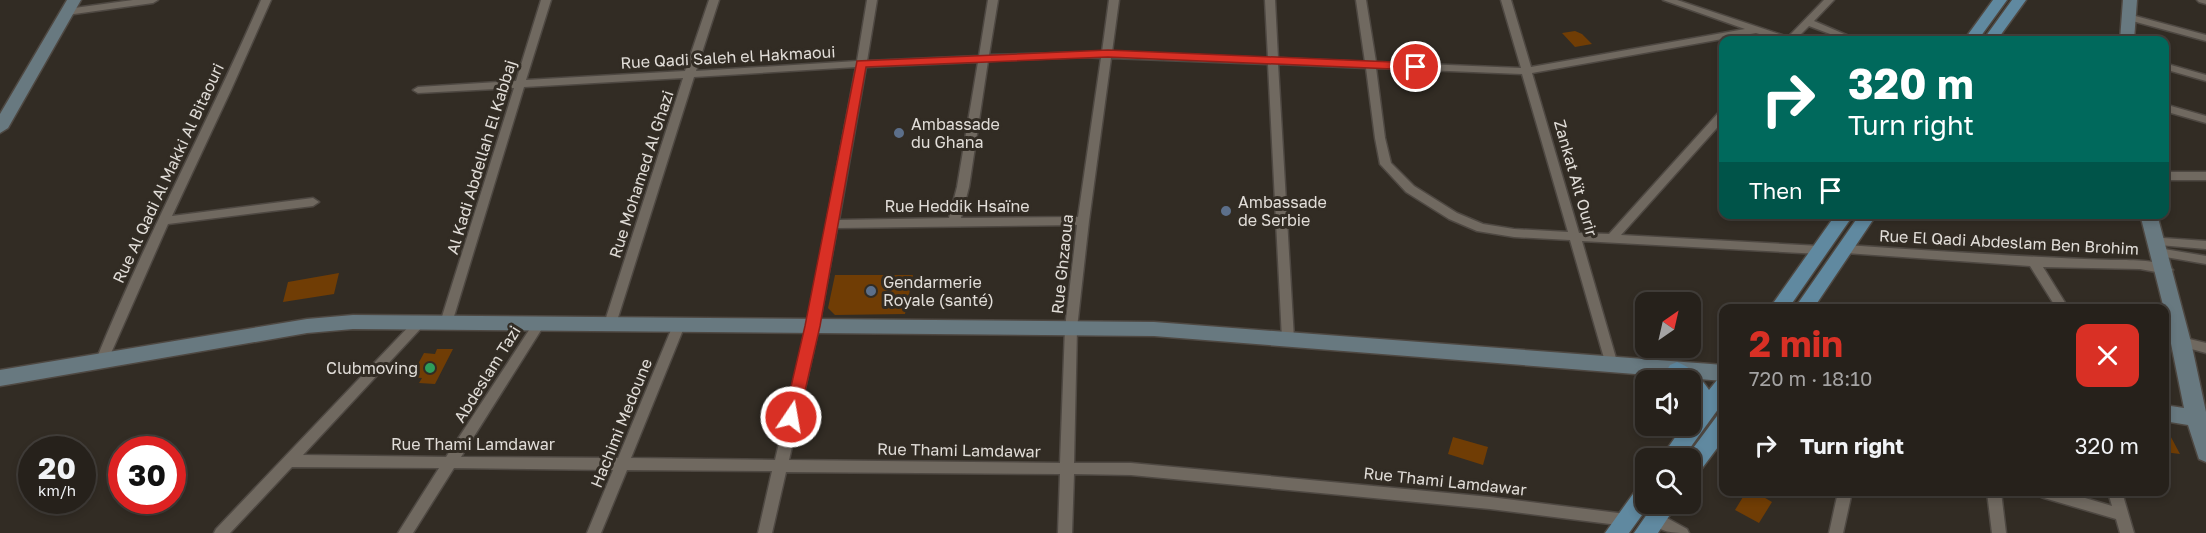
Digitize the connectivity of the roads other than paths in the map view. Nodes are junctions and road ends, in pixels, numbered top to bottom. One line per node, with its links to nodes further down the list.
1 (153, 0): 18 (street)
2 (266, 0): 54 (street, Rue Al Qadi Al Makki Al Bitaouri)
3 (546, 0): 41 (street, Al Kadi Abdellah El Kabbaj)
4 (714, 0): 39 (street, Rue Mohamed Al Ghazi)
5 (872, 0): 35 (street)
6 (993, 0): 33 (street)
7 (1114, 0): 32 (street, Rue Ghzaoua)
8 (1270, 0): 34 (street)
9 (1361, 0): 36 (street)
10 (1506, 0): 38 (street, Zankat Aït Ourir)
11 (1668, 0): 21 (street)
12 (1814, 0): 17 (street)
13 (2000, 0): 26 (main road)
14 (2019, 0): 27 (main road)
15 (2130, 0): 19 (main road)
16 (2136, 0): 19 (main road)
17 (1827, 2): 20 (street)
18 (71, 6): 46 (main road)
19 (2132, 18): 28 (main road); 29 (main road); 31 (street)
20 (1808, 22): 24 (street); 25 (street)
21 (1755, 30): 22 (street, Rue Qadi Saleh el Hakmaoui); 23 (street)
22 (1722, 36)
23 (1775, 36)
24 (1793, 36)
25 (1843, 36)
26 (1974, 36)
27 (1993, 36)
28 (2128, 36)
29 (2135, 36)
30 (1719, 37): 38 (street, Rue Qadi Saleh el Hakmaoui)
31 (2206, 38)
32 (1108, 54): 33 (street, Rue Qadi Saleh el Hakmaoui); 34 (street, Rue Qadi Saleh el Hakmaoui); 55 (street, Rue Ghzaoua)
33 (983, 60): 35 (street, Rue Qadi Saleh el Hakmaoui); 56 (street)
34 (1274, 61): 36 (street, Rue Qadi Saleh el Hakmaoui); 76 (street)
35 (861, 64): 39 (street, Rue Qadi Saleh el Hakmaoui); 57 (street)
36 (1371, 65): 38 (street, Rue Qadi Saleh el Hakmaoui); 58 (street)
37 (2169, 67): 40 (street)
38 (1528, 71): 58 (street, Zankat Aït Ourir)
39 (690, 74): 41 (street, Rue Qadi Saleh el Hakmaoui); 72 (street, Rue Mohamed Al Ghazi)
40 (2206, 78)
41 (521, 84): 42 (street, Rue Qadi Saleh el Hakmaoui); 70 (street, Al Kadi Abdellah El Kabbaj)
42 (418, 90)
43 (2169, 109): 45 (street)
44 (1719, 119): 59 (street)
45 (2206, 120)
46 (0, 128)
47 (2169, 176): 48 (street)
48 (2206, 176)
49 (313, 202): 54 (street)
50 (1842, 219): 62 (main road)
51 (1866, 219): 61 (main road)
52 (2150, 219): 63 (main road)
53 (2156, 219): 63 (main road)
54 (162, 221): 78 (street, Rue Al Qadi Al Makki Al Bitaouri)
55 (1083, 221): 56 (street, Rue Heddik Hsaïne); 75 (street, Rue Ghzaoua)
56 (954, 223): 57 (street, Rue Heddik Hsaïne)
57 (832, 224): 74 (street)
58 (1576, 237): 59 (street); 79 (street, Zankat Aït Ourir)
59 (1611, 239): 62 (street)
60 (2206, 245): 63 (street)
61 (1846, 249): 65 (street, Rue El Qadi Abdeslam Ben Brohim); 67 (main road)
62 (1820, 250): 66 (main road)
63 (2164, 257): 64 (street); 65 (street, Rue El Qadi Abdeslam Ben Brohim); 77 (main road)
64 (2206, 260)
65 (2034, 262): 68 (street)
66 (1782, 304)
67 (1807, 304)
68 (2060, 304)
69 (419, 323): 70 (main road); 78 (main road); 94 (street)
70 (446, 323): 71 (main road)
71 (539, 324): 72 (main road); 95 (street, Abdeslam Tazi)
72 (610, 324): 73 (main road)
73 (679, 325): 74 (main road); 96 (street, Hachimi Medoune)
74 (813, 326): 75 (main road); 97 (street)
75 (1071, 328): 76 (main road); 98 (street, Rue Ghzaoua)
76 (1288, 339): 79 (main road)
77 (2192, 344): 84 (main road); 89 (main road)
78 (102, 360): 83 (main road)
79 (1612, 365): 80 (main road)
80 (1677, 370)
81 (1701, 372): 82 (main road)
82 (1719, 373)
83 (0, 378)
84 (2203, 384): 89 (main road)
85 (1719, 392): 87 (main road)
86 (1701, 394): 87 (main road)
87 (1709, 405): 91 (main road)
88 (2169, 412): 89 (main road)
89 (2202, 413): 92 (main road)
90 (1719, 429): 93 (main road)
91 (1678, 448)
92 (2206, 453)
93 (1701, 454)
94 (290, 461): 95 (street, Rue Thami Lamdawar); 107 (street)
95 (450, 462): 96 (street, Rue Thami Lamdawar); 108 (street, Abdeslam Tazi)
96 (622, 463): 97 (street, Rue Thami Lamdawar); 109 (street, Hachimi Medoune)
97 (781, 465): 98 (street, Rue Thami Lamdawar); 110 (street)
98 (1066, 470): 106 (street, Rue Thami Lamdawar); 111 (street, Rue Ghzaoua)
99 (1844, 496): 113 (street)
100 (1994, 496): 114 (street)
101 (2058, 496): 104 (street)
102 (2116, 496): 104 (street)
103 (1635, 507): 106 (main road)
104 (2122, 515): 115 (street)
105 (1656, 518): 112 (street)
106 (1621, 527)
107 (220, 533)
108 (405, 533)
109 (594, 533)
110 (765, 533)
111 (1065, 533)
112 (1682, 533)
113 (1836, 533)
114 (1999, 533)
115 (2127, 533)

